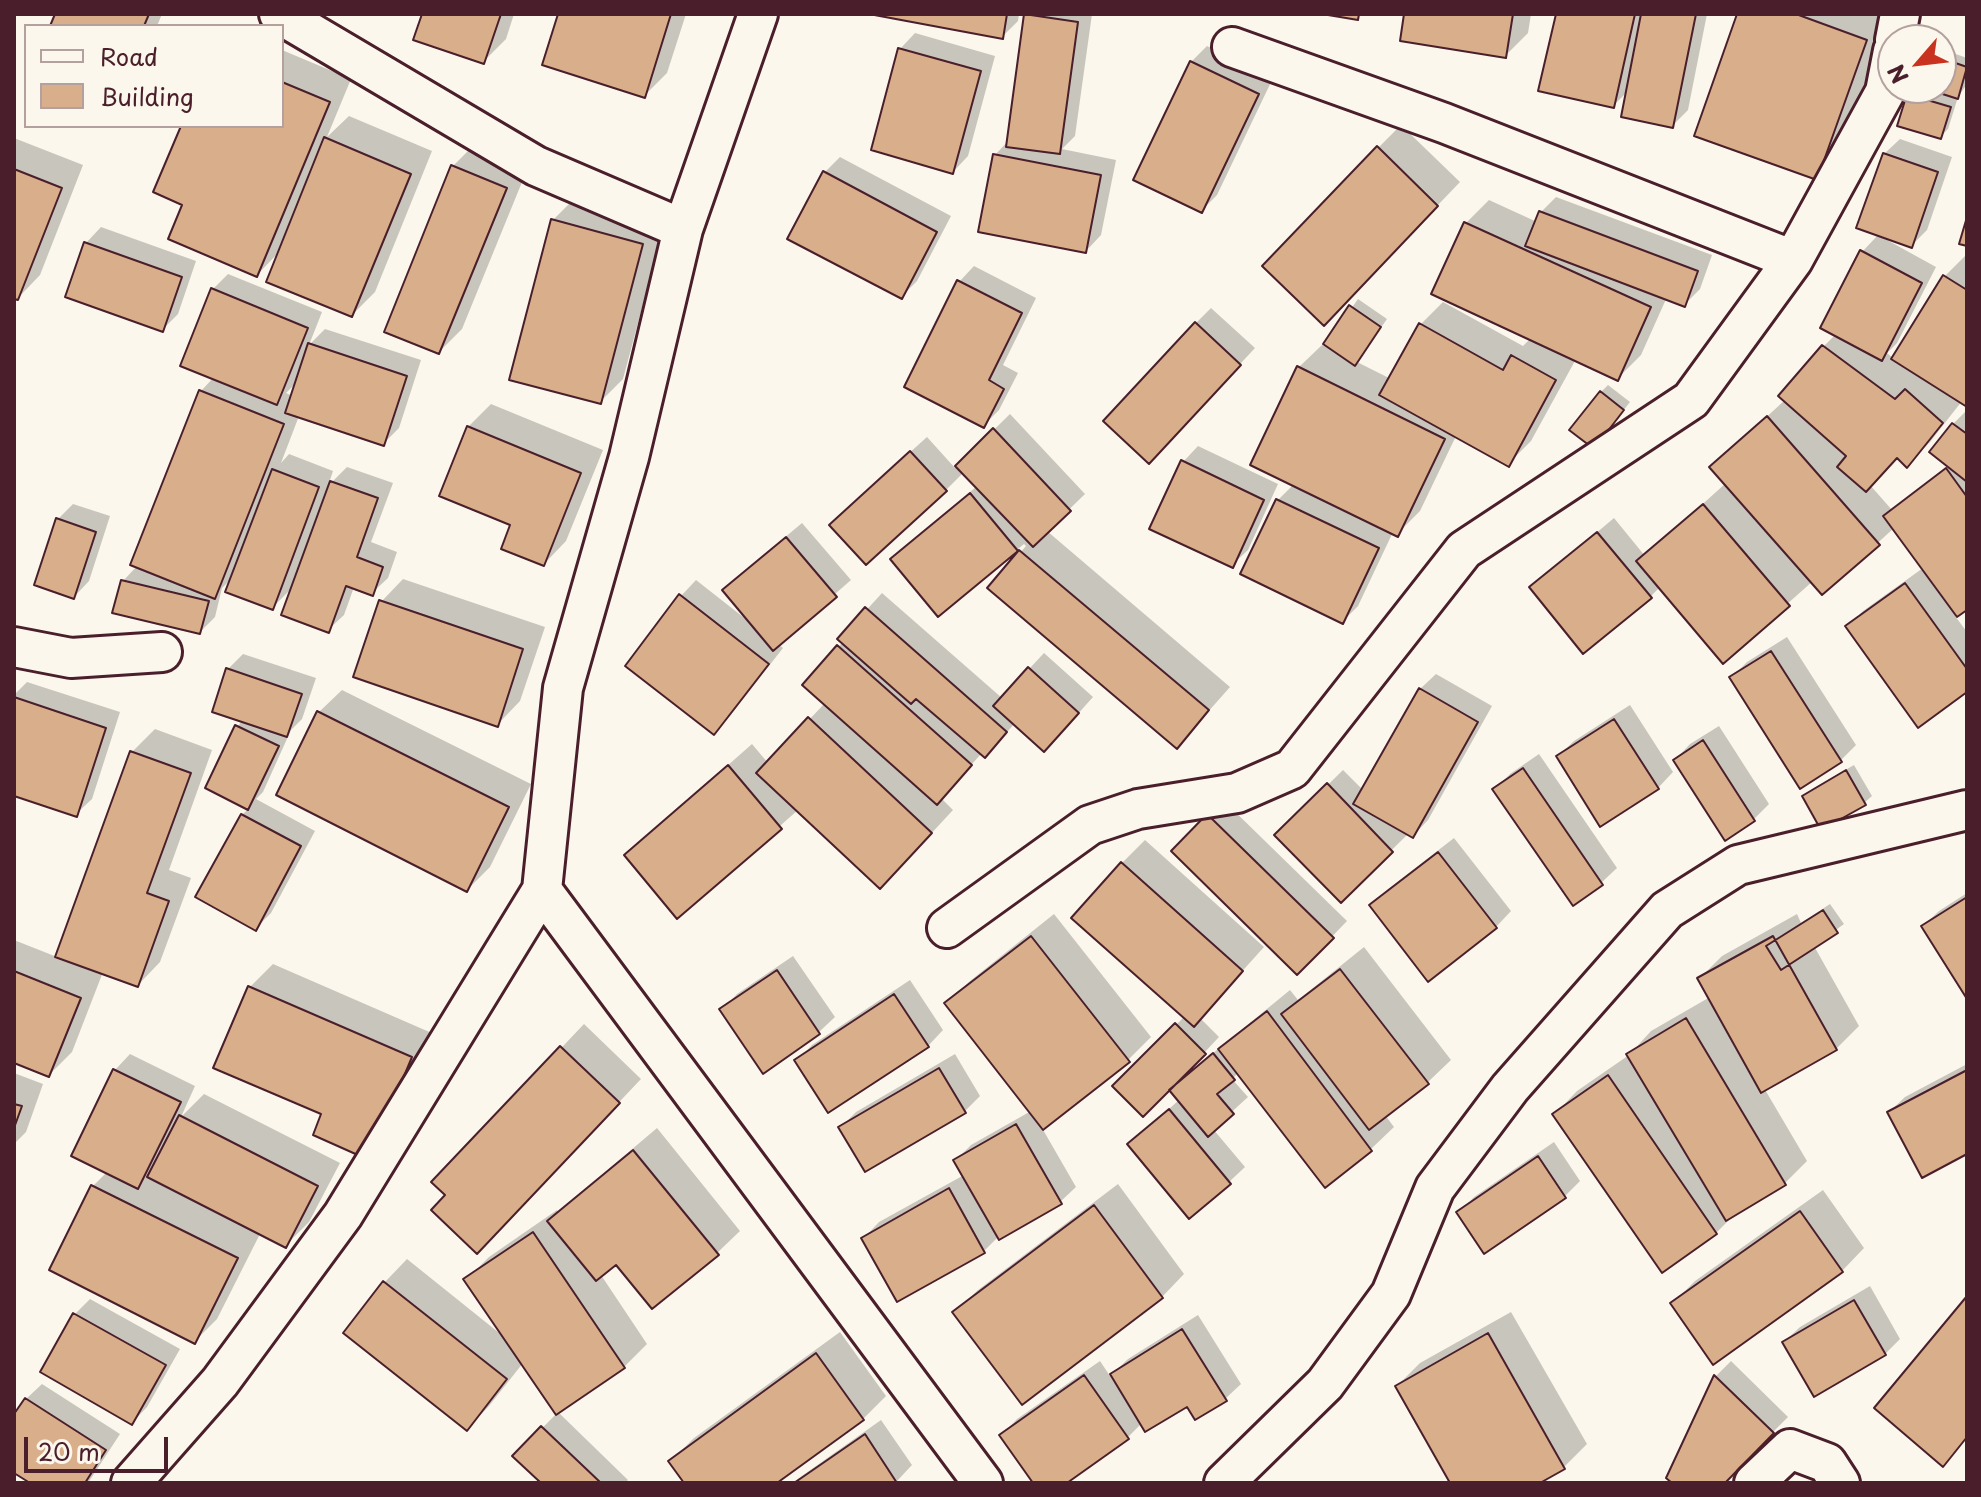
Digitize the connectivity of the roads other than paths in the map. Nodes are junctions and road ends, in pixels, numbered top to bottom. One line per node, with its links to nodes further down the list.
1 (279, 14): 5 (street)
2 (758, 14): 5 (street)
3 (1232, 47): 6 (street)
4 (1878, 104): 6 (street)
5 (683, 229): 10 (street)
6 (1793, 260): 11 (street)
7 (14, 647): 8 (street)
8 (162, 652)
9 (1967, 810): 14 (street)
10 (542, 890): 12 (street); 13 (street)
11 (947, 928)
12 (131, 1483)
13 (983, 1483)
14 (1224, 1483)
15 (1754, 1483): 16 (street)
16 (1840, 1483)

